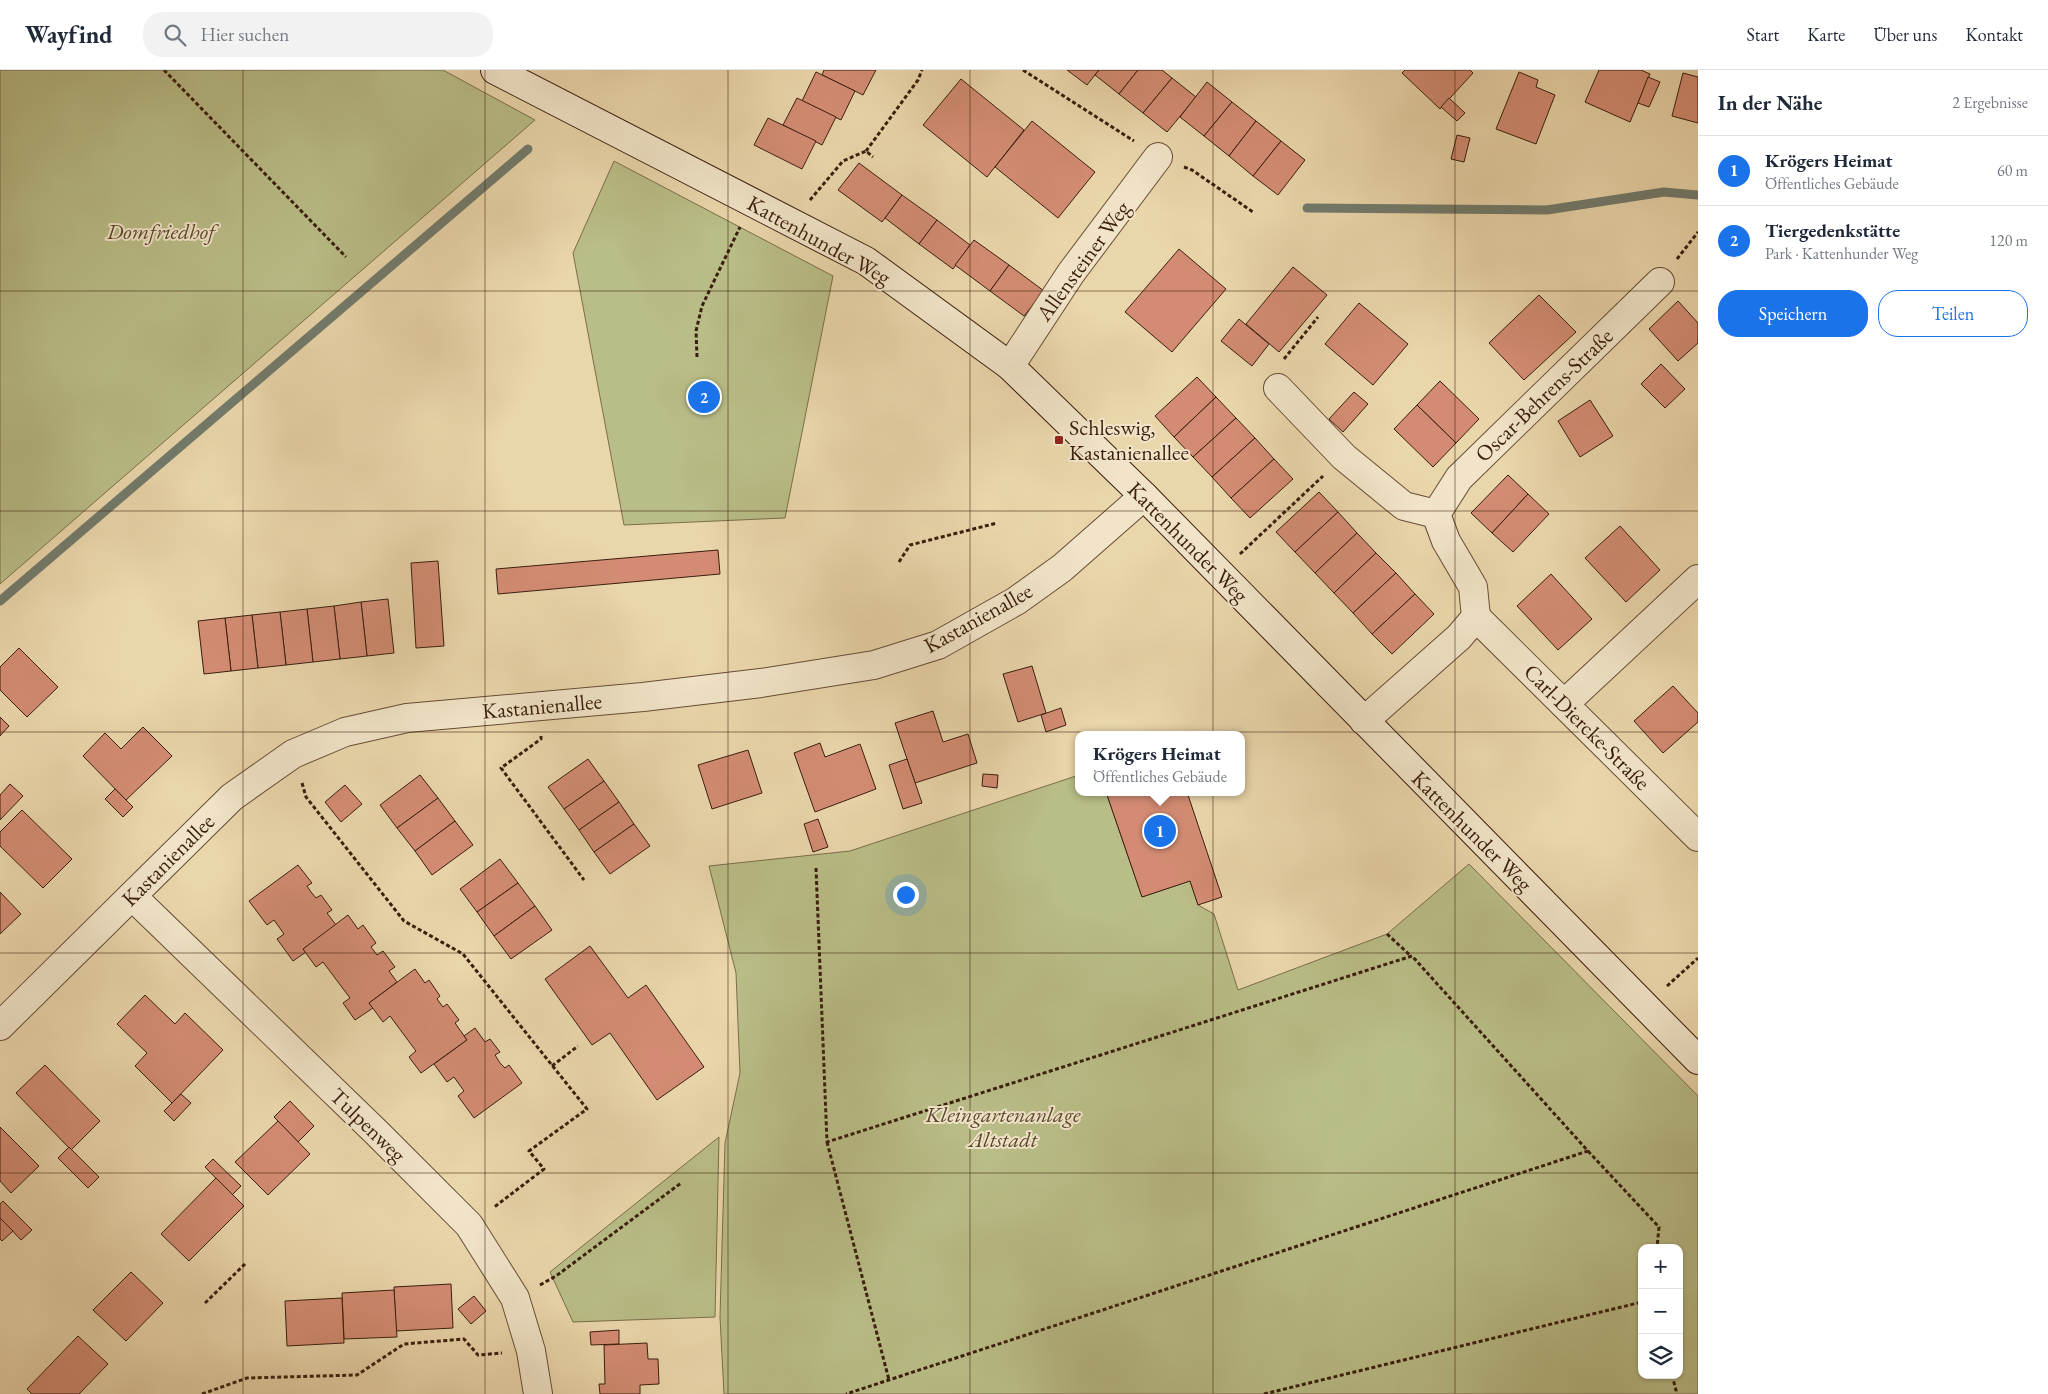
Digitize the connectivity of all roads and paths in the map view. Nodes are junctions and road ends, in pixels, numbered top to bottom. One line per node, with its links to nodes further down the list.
1 (164, 70): 11 (path)
2 (495, 70): 8 (street, Kattenhunder Weg)
3 (922, 70): 5 (path)
4 (1023, 70): 7 (path)
5 (866, 151): 6 (path); 10 (path)
6 (873, 157)
7 (1158, 157): 9 (path); 15 (street, Allensteiner Weg)
8 (752, 202): 10 (street, Kattenhunder Weg); 14 (path)
9 (1252, 212)
10 (793, 223): 15 (street, Kattenhunder Weg)
11 (346, 257)
12 (1660, 282): 19 (street, Oscar-Behrens-Straße)
13 (1318, 317): 16 (path)
14 (696, 357)
15 (1010, 366): 18 (street, Kattenhunder Weg)
16 (1278, 388): 17 (street)
17 (1344, 457): 19 (street); 22 (path)
18 (1144, 496): 22 (street, Kattenhunder Weg); 26 (street, Kastanienallee)
19 (1436, 514): 24 (street)
20 (997, 523): 21 (path)
21 (899, 562)
22 (1219, 574): 27 (street, Kattenhunder Weg)
23 (1698, 579): 25 (street)
24 (1476, 617): 25 (street, Carl-Diercke-Straße); 27 (street)
25 (1564, 704): 29 (street, Carl-Diercke-Straße)
26 (543, 706): 28 (street, Kastanienallee); 31 (path)
27 (1364, 721): 36 (street, Kattenhunder Weg)
28 (293, 754): 32 (street, Kastanienallee); 40 (path)
29 (1698, 837)
30 (816, 868): 41 (path)
31 (584, 880)
32 (132, 896): 37 (street, Kastanienallee); 44 (street, Tulpenweg)
33 (1387, 934): 34 (path)
34 (1412, 956): 41 (path); 42 (path)
35 (1698, 958): 36 (path)
36 (1646, 1007): 39 (street, Kattenhunder Weg)
37 (0, 1026)
38 (578, 1046): 40 (path)
39 (1698, 1060)
40 (552, 1066): 44 (path)
41 (827, 1142): 52 (path)
42 (1588, 1151): 45 (path); 52 (path)
43 (681, 1183): 47 (path)
44 (469, 1226): 47 (street, Tulpenweg)
45 (1658, 1244)
46 (245, 1264): 48 (path)
47 (515, 1298): 50 (street, Tulpenweg)
48 (206, 1303)
49 (1638, 1303): 56 (path)
50 (532, 1351): 53 (path); 54 (street, Tulpenweg)
51 (1673, 1379): 57 (path)
52 (889, 1380): 55 (path)
53 (202, 1394)
54 (538, 1394)
55 (846, 1394)
56 (1264, 1394)
57 (1677, 1394)

